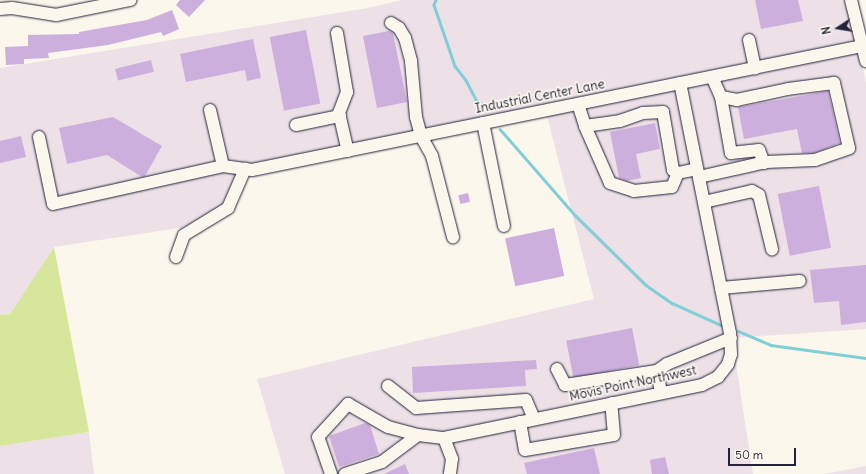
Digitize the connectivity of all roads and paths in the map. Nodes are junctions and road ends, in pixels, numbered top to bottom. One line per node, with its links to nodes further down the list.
1 (130, 0): 3 (street)
2 (851, 0): 7 (street)
3 (0, 9)
4 (391, 23): 19 (street)
5 (337, 33): 15 (street)
6 (749, 40): 9 (street)
7 (862, 46): 8 (street); 9 (street, Industrial Center Lane)
8 (866, 61)
9 (755, 68): 10 (street, Industrial Center Lane)
10 (712, 77): 11 (street, Industrial Center Lane); 12 (street)
11 (680, 83): 13 (street, Industrial Center Lane); 26 (street, Movis Point Northwest)
12 (721, 97): 22 (street); 22 (street)
13 (578, 104): 16 (street, Industrial Center Lane); 18 (street)
14 (210, 110): 23 (street)
15 (340, 116): 17 (street); 21 (street)
16 (483, 123): 19 (street, Industrial Center Lane); 28 (street)
17 (296, 125)
18 (584, 126): 25 (street); 25 (street)
19 (421, 136): 21 (street, Industrial Center Lane); 29 (street)
20 (39, 137): 23 (street)
21 (348, 150): 24 (street, Industrial Center Lane)
22 (764, 163): 26 (street)
23 (223, 166): 24 (street, Industrial Center Lane)
24 (245, 169): 31 (street)
25 (678, 173): 26 (street)
26 (698, 173): 27 (street, Movis Point Northwest)
27 (704, 202): 30 (street); 33 (street, Movis Point Northwest)
28 (504, 226)
29 (453, 237)
30 (772, 249)
31 (176, 257)
32 (800, 281): 33 (street)
33 (721, 288): 34 (street, Movis Point Northwest)
34 (731, 338): 36 (street); 38 (street, Movis Point Northwest)
35 (557, 370): 36 (street)
36 (657, 371): 38 (street)
37 (388, 386): 40 (street)
38 (661, 393): 39 (street, Movis Point Northwest)
39 (611, 403): 40 (street, Movis Point Northwest); 41 (street)
40 (534, 419): 41 (street, Movis Point Northwest)
41 (520, 422): 43 (street, Movis Point Northwest)
42 (418, 435): 43 (street, Movis Point Northwest); 44 (street, Movis Point Northwest); 45 (street)
43 (444, 438): 46 (street)
44 (331, 474)
45 (345, 474)
46 (450, 474)

